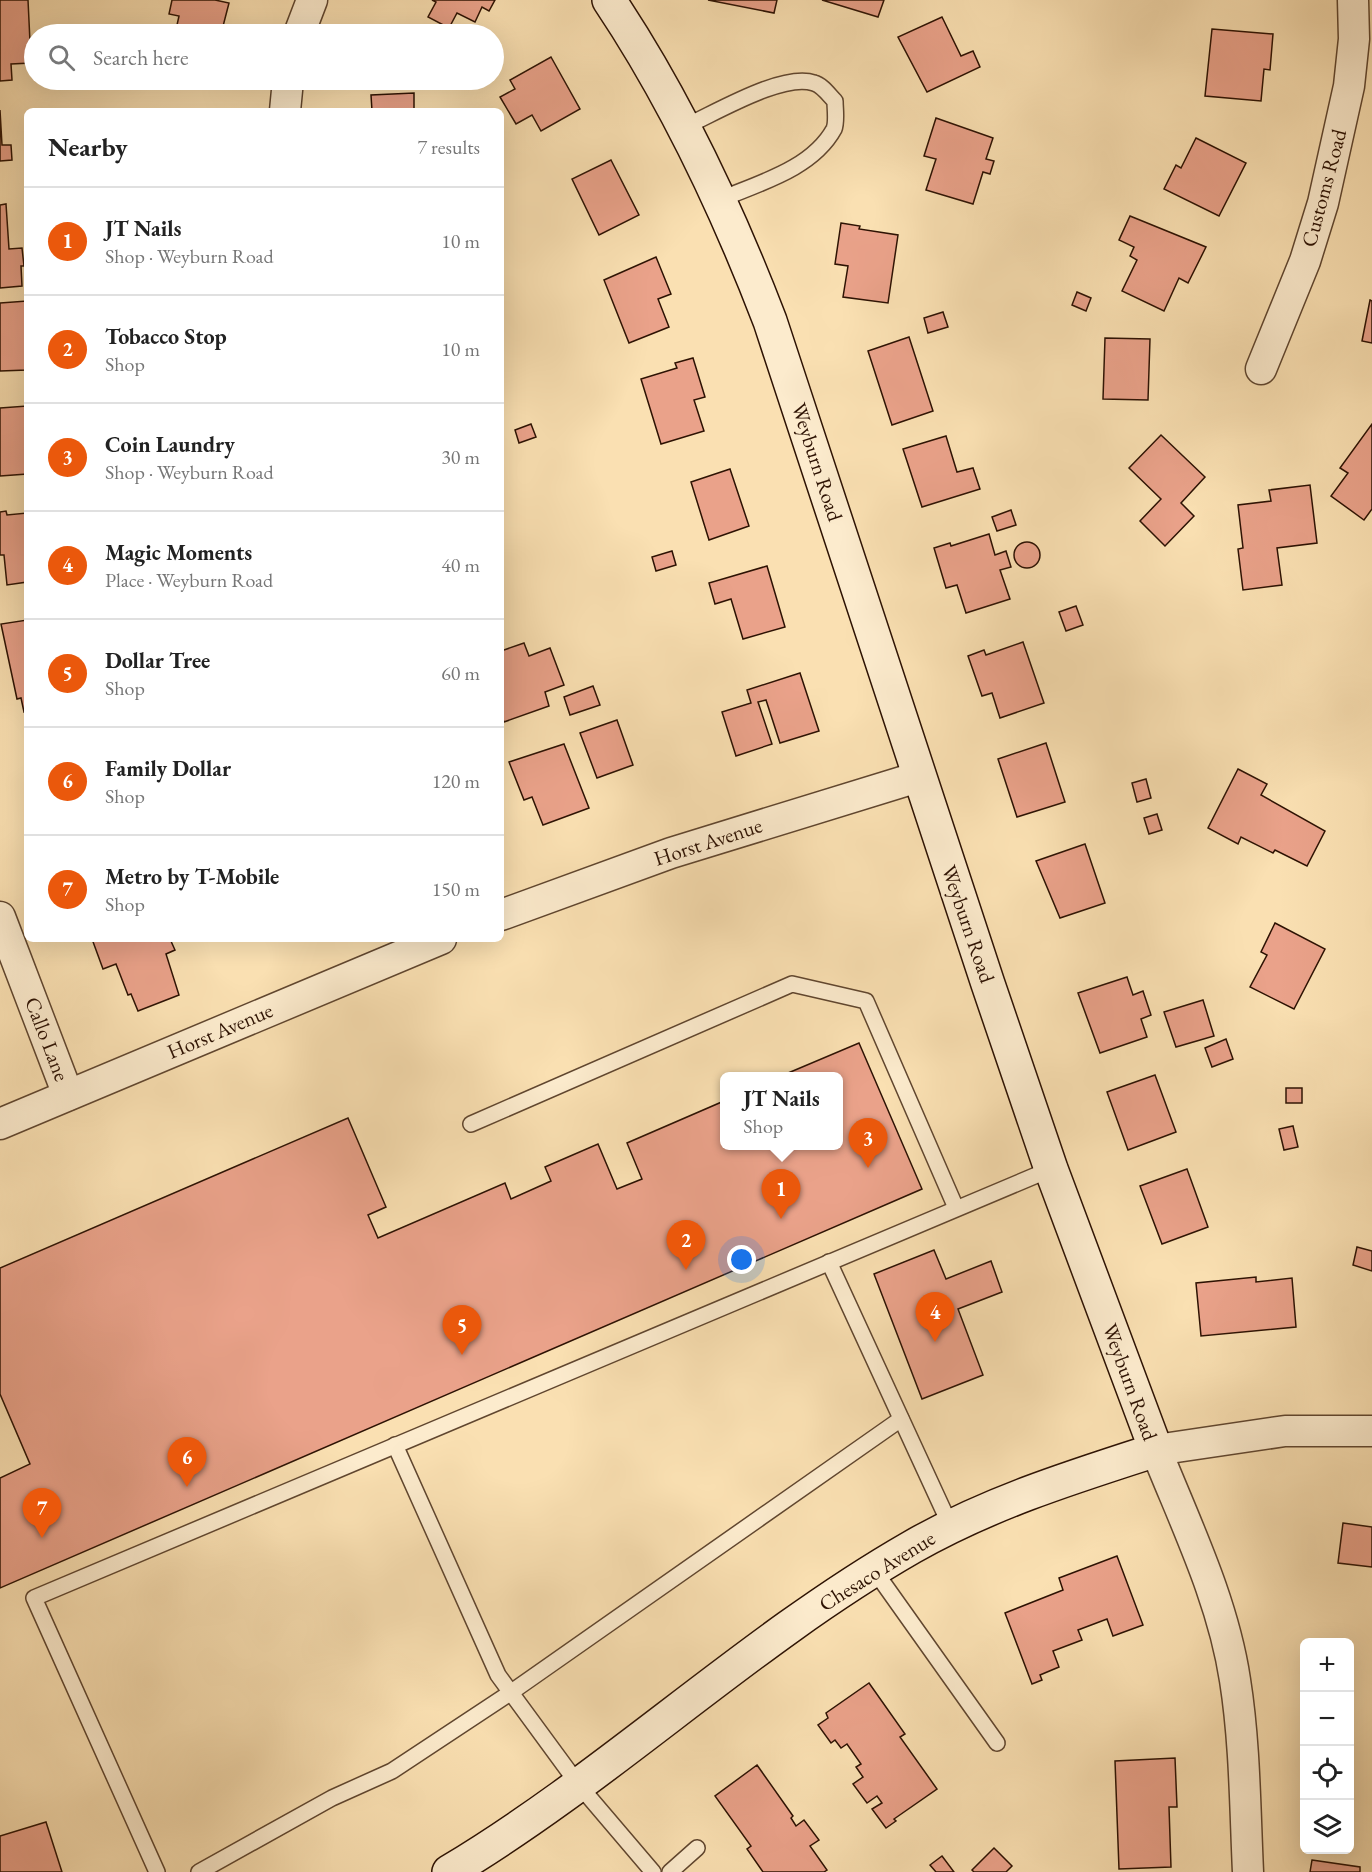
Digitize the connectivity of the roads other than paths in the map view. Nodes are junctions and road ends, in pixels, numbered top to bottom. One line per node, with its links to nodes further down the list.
1 (312, 0): 4 (street)
2 (609, 0): 7 (street, Weyburn Road)
3 (1353, 0): 9 (street, Customs Road)
4 (303, 24)
5 (287, 90): 6 (street)
6 (285, 108)
7 (684, 128): 8 (street, Weyburn Road); 8 (lane)
8 (719, 200): 10 (street, Weyburn Road)
9 (1261, 369)
10 (918, 777): 11 (street, Horst Avenue); 17 (street, Weyburn Road)
11 (504, 914)
12 (0, 917): 14 (street, Callo Lane)
13 (434, 942): 14 (street, Horst Avenue)
14 (68, 1095): 15 (street, Horst Avenue)
15 (0, 1124)
16 (471, 1124): 18 (lane)
17 (1051, 1169): 18 (lane); 23 (street, Weyburn Road)
18 (956, 1208): 19 (lane)
19 (829, 1262): 20 (lane); 22 (lane)
20 (901, 1419): 24 (lane); 26 (lane)
21 (1372, 1431): 23 (street, Chesaco Avenue)
22 (395, 1445): 26 (lane); 30 (lane)
23 (1156, 1450): 24 (street, Chesaco Avenue); 35 (street, Weyburn Road)
24 (951, 1527): 25 (street, Chesaco Avenue)
25 (874, 1570): 27 (lane); 28 (street, Chesaco Avenue)
26 (510, 1693): 28 (lane); 31 (lane)
27 (997, 1743)
28 (578, 1784): 32 (street, Chesaco Avenue); 33 (lane)
29 (697, 1848): 34 (lane)
30 (158, 1872)
31 (199, 1872)
32 (449, 1872)
33 (653, 1872)
34 (670, 1872)
35 (1248, 1872)

